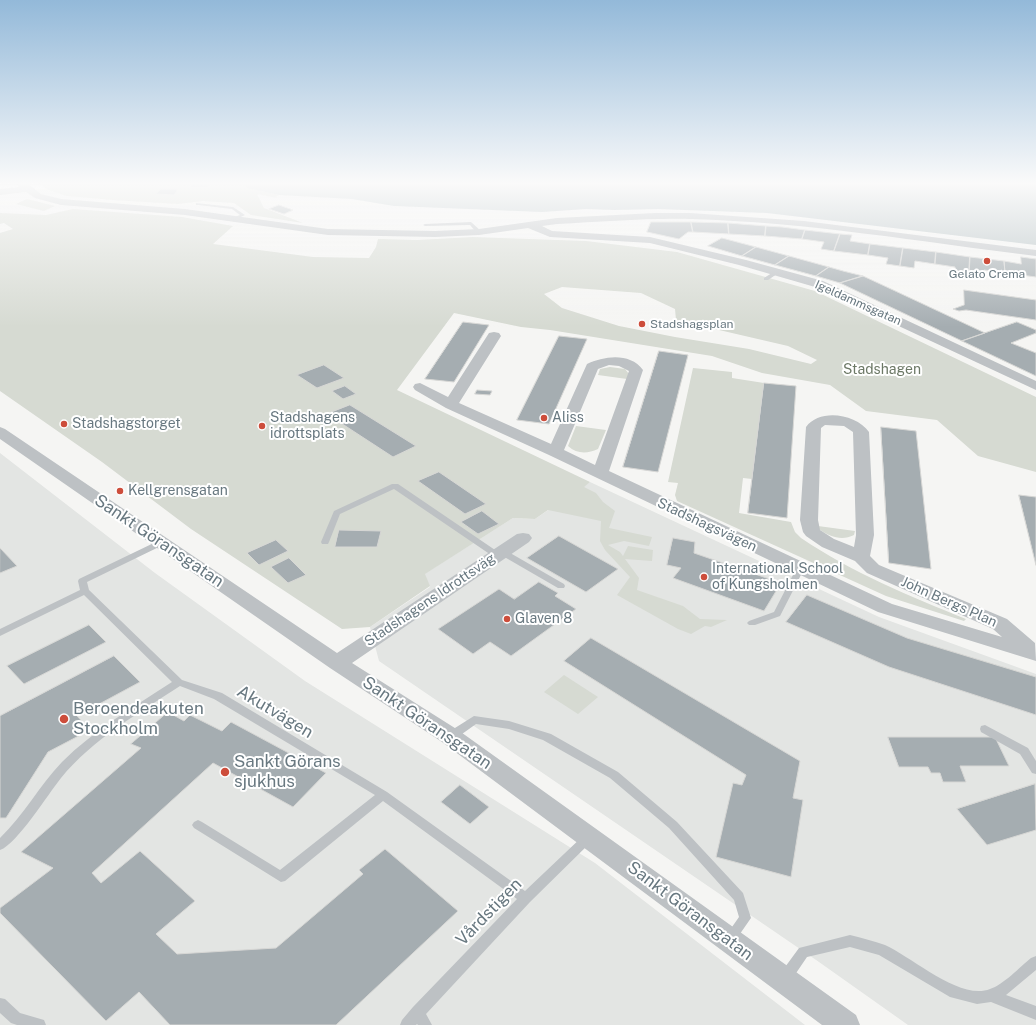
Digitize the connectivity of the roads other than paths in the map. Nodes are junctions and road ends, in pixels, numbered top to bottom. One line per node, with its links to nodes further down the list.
1 (321, 231): 5 (street)
2 (487, 231): 5 (street)
3 (543, 231): 8 (street, Igeldammsgatan)
4 (852, 231): 6 (street)
5 (479, 232)
6 (1036, 253)
7 (494, 336): 10 (street)
8 (1036, 386)
9 (420, 388): 10 (street, Stadshagsvägen)
10 (451, 405): 12 (street, Stadshagsvägen)
11 (0, 432): 16 (street, Sankt Göransgatan)
12 (555, 452): 13 (street, Stadshagsvägen); 13 (street)
13 (600, 474): 19 (street, Stadshagsvägen)
14 (523, 538): 17 (street, Stadshagens Idrottsväg)
15 (325, 542): 17 (lane)
16 (160, 543): 20 (lane); 25 (street, Sankt Göransgatan)
17 (499, 553): 21 (lane); 25 (street, Stadshagens Idrottsväg)
18 (861, 557): 18 (street, John Bergs Plan); 24 (street, John Bergs Plan)
19 (800, 569): 22 (lane); 24 (street, Stadshagsvägen)
20 (84, 586): 23 (lane); 26 (lane, Akutvägen)
21 (561, 586)
22 (752, 623)
23 (0, 633)
24 (1034, 653)
25 (337, 663): 28 (street, Sankt Göransgatan)
26 (179, 682): 30 (lane, Akutvägen); 33 (lane)
27 (985, 729): 29 (lane)
28 (450, 736): 32 (street, Sankt Göransgatan); 35 (lane)
29 (1036, 770)
30 (384, 795): 31 (lane); 34 (lane, Akutvägen)
31 (198, 825)
32 (588, 838): 34 (lane, Vårdstigen); 35 (street, Sankt Göransgatan)
33 (0, 845)
34 (526, 898): 40 (lane, Vårdstigen)
35 (730, 940): 37 (street, Sankt Göransgatan)
36 (1036, 962): 38 (lane)
37 (783, 980): 38 (lane); 45 (street, Sankt Göransgatan)
38 (991, 996): 41 (lane)
39 (0, 1004): 42 (lane)
40 (418, 1012): 43 (lane, Vårdstigen); 44 (lane)
41 (1036, 1013)
42 (39, 1025)
43 (407, 1025)
44 (425, 1025)
45 (846, 1025)

